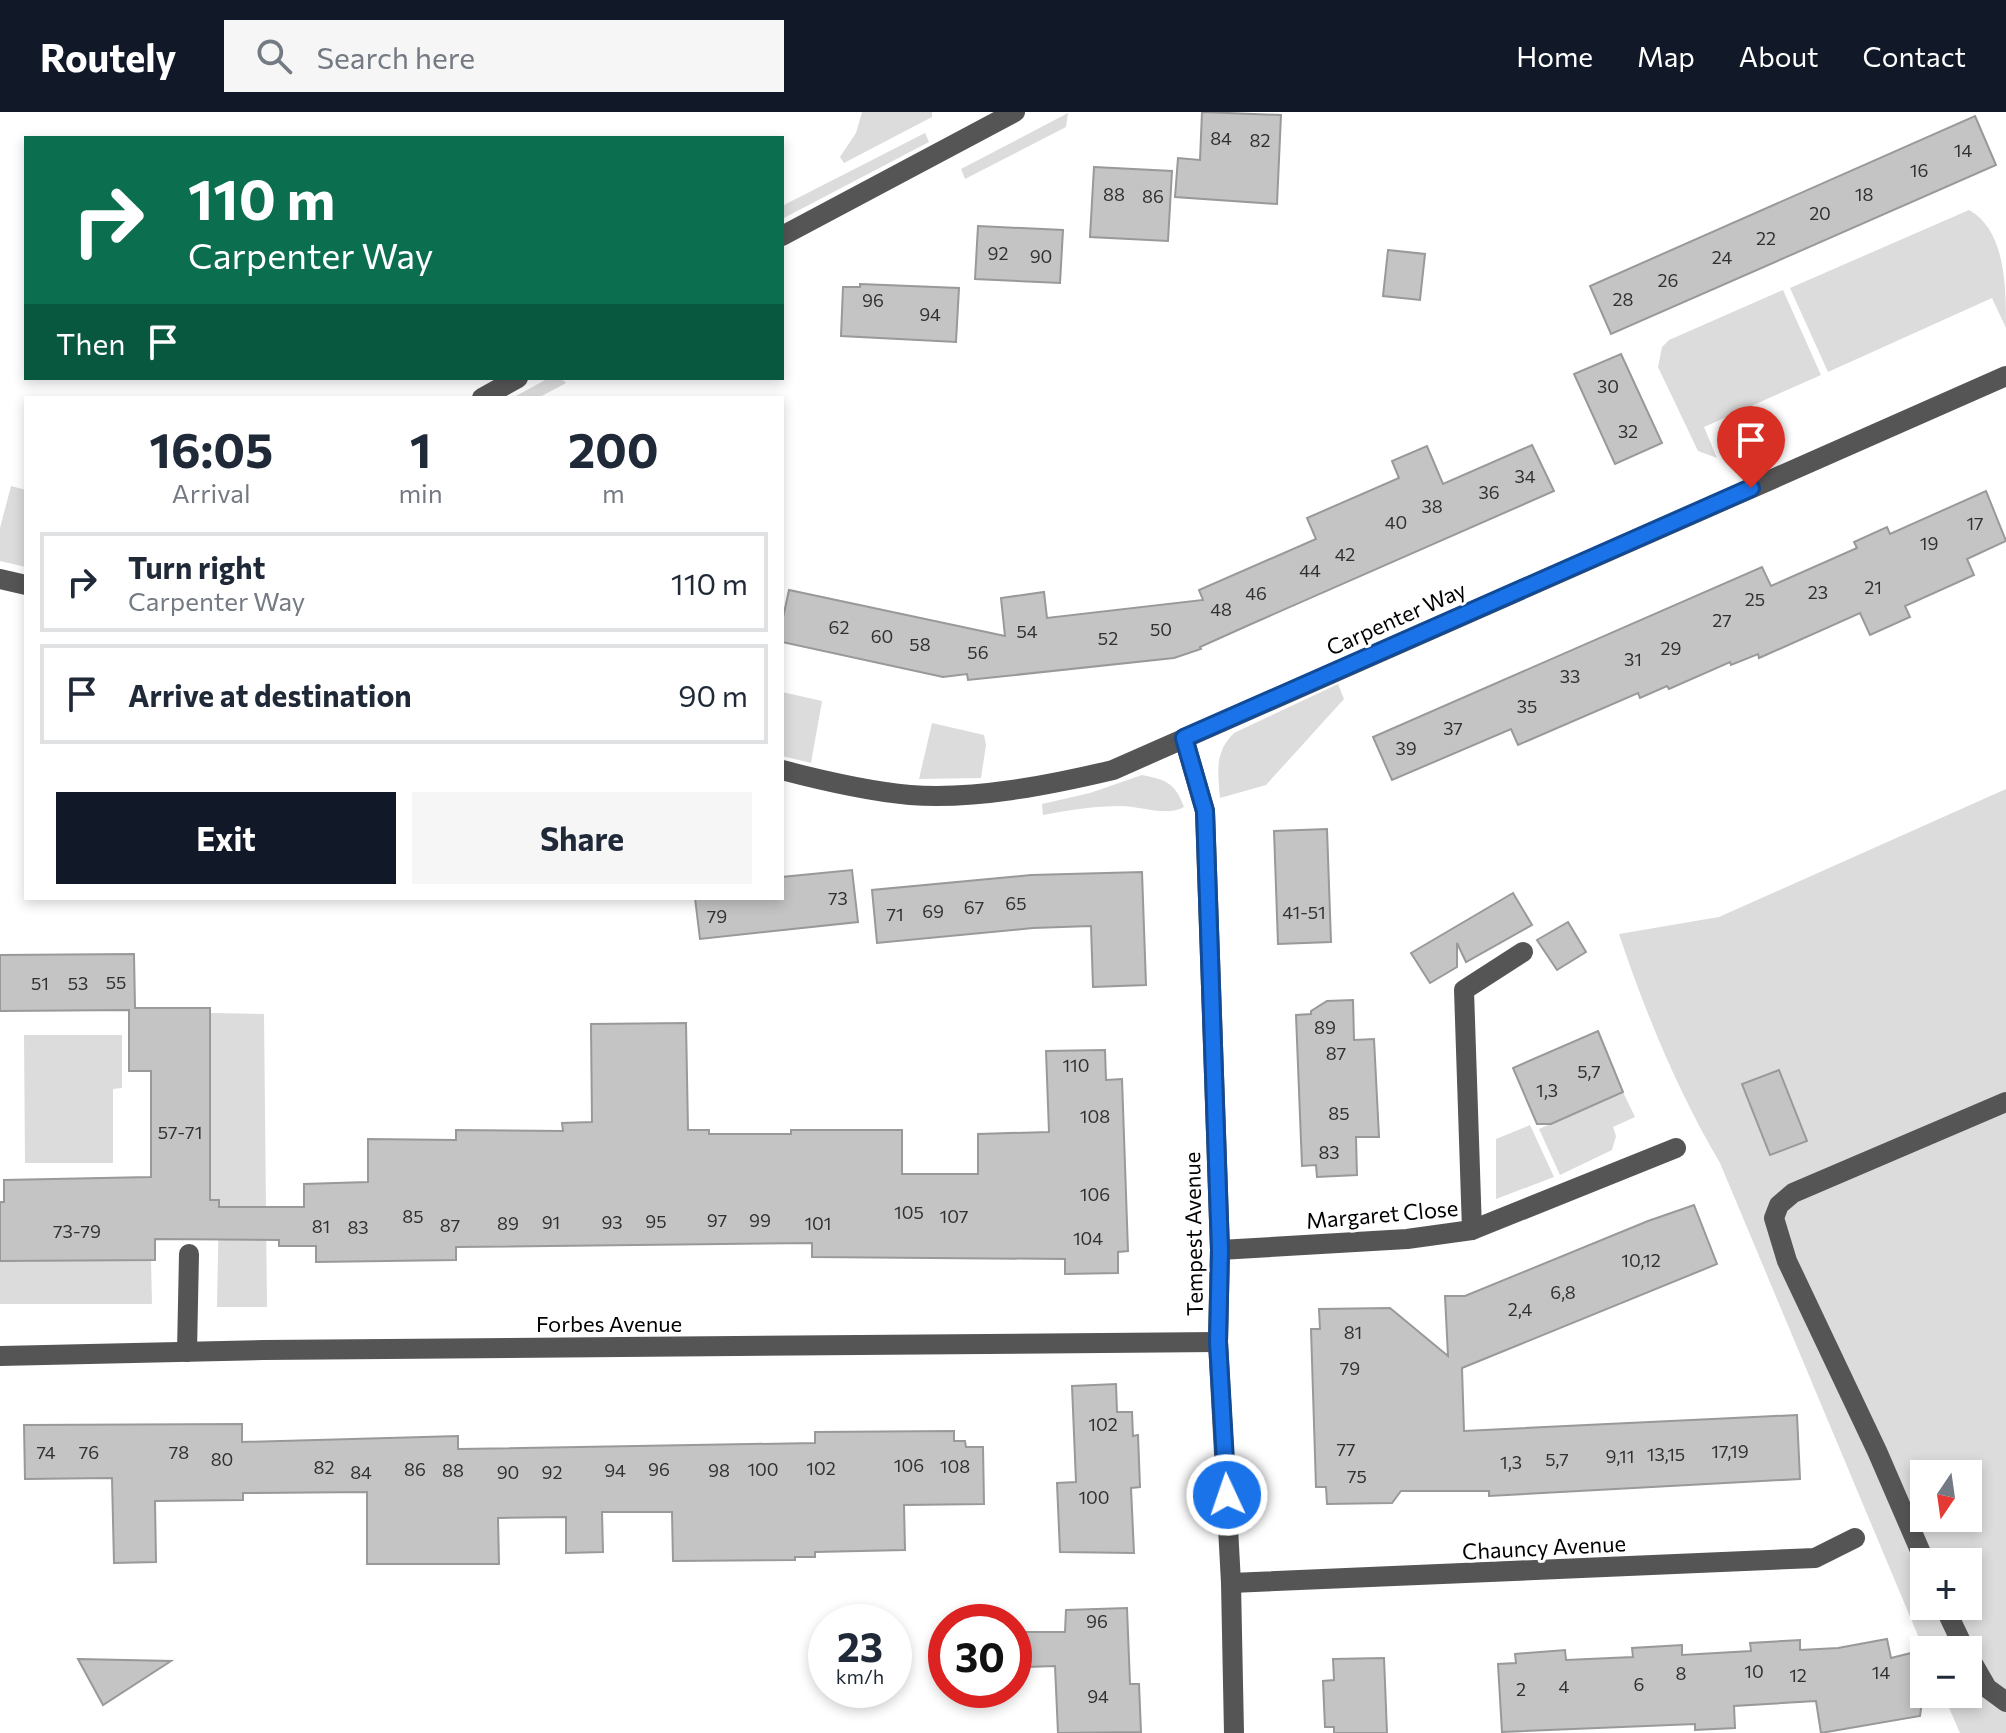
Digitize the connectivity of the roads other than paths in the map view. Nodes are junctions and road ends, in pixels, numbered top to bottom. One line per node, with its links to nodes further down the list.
1 (1001, 115): 2 (street)
2 (784, 235)
3 (2006, 376): 8 (street, Carpenter Way)
4 (514, 380): 5 (street)
5 (486, 396)
6 (0, 579): 7 (street)
7 (24, 585)
8 (1184, 738): 9 (street, Carpenter Way); 14 (street, Tempest Avenue)
9 (784, 770)
10 (1523, 952): 13 (street)
11 (2006, 1102): 20 (street)
12 (1676, 1148): 13 (street, Margaret Close)
13 (1472, 1230): 14 (street, Margaret Close)
14 (1220, 1250): 16 (street, Tempest Avenue)
15 (189, 1254): 17 (street)
16 (1218, 1342): 17 (street, Forbes Avenue); 21 (street, Tempest Avenue)
17 (187, 1352): 18 (street, Forbes Avenue)
18 (0, 1356)
19 (1855, 1538): 21 (street, Chauncy Avenue)
20 (1919, 1548)
21 (1231, 1583): 24 (street, Tempest Avenue)
22 (1982, 1679): 23 (street)
23 (2006, 1702)
24 (1234, 1733)

